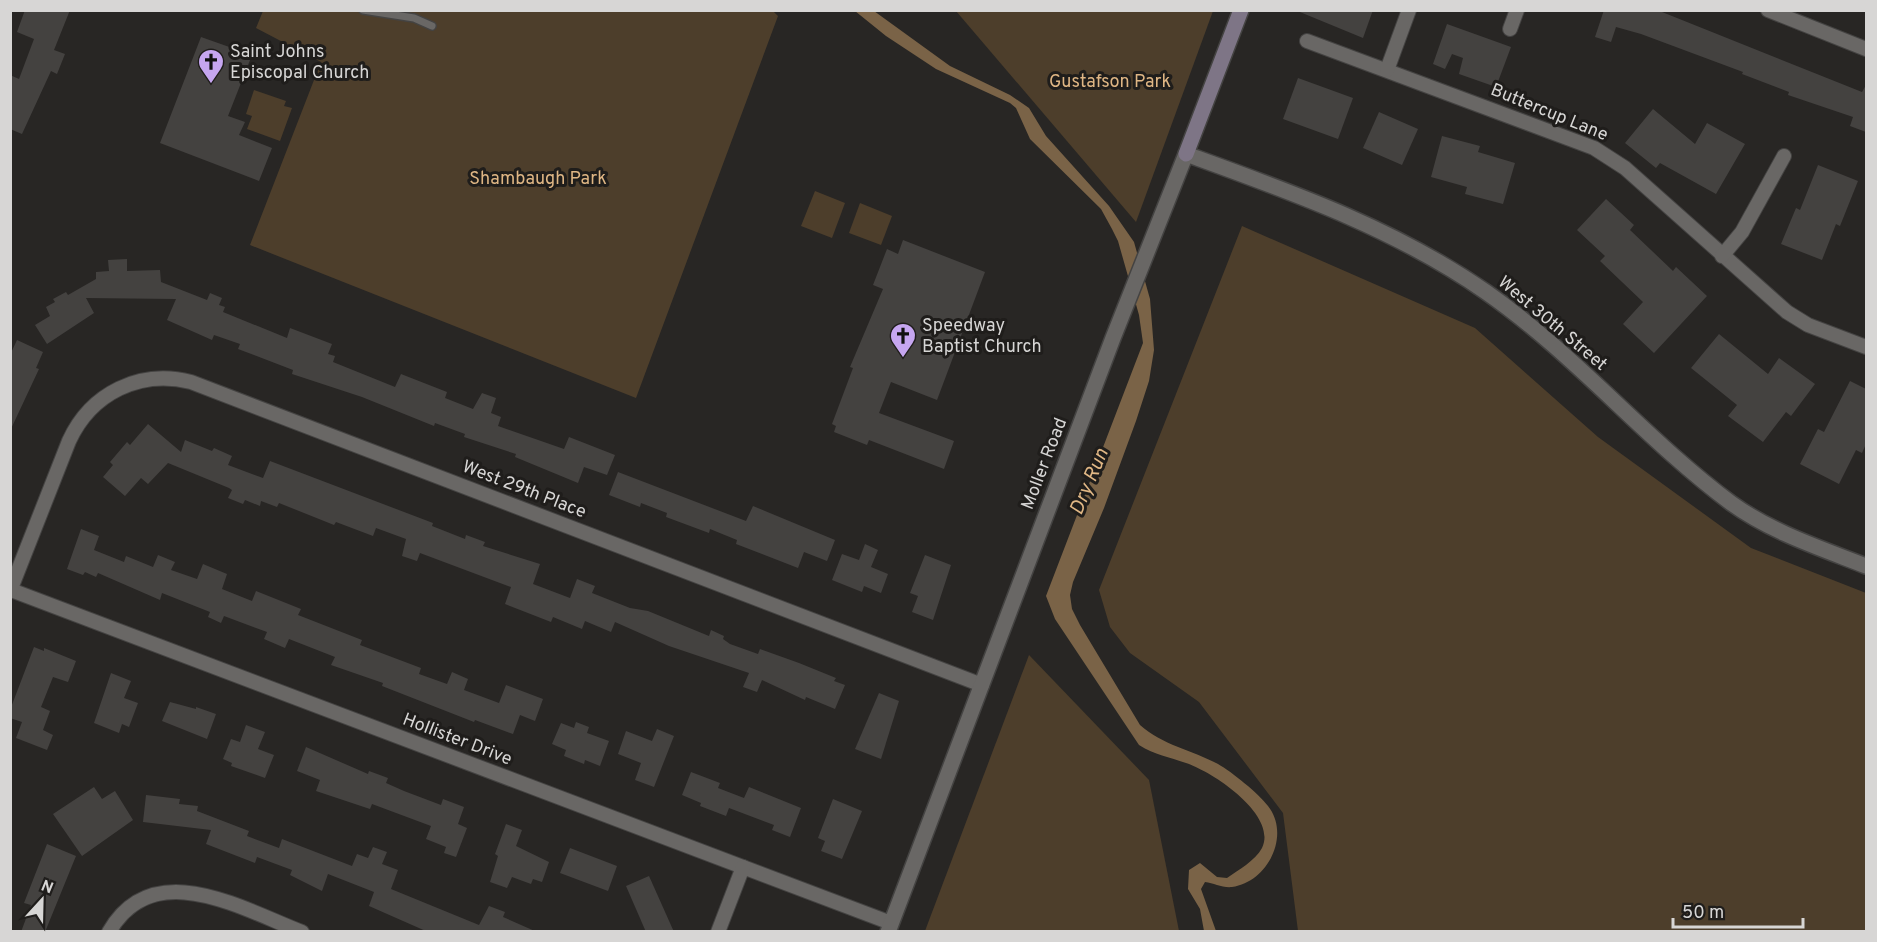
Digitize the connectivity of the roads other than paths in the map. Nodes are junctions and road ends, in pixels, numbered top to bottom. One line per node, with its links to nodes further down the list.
1 (363, 10): 6 (lane)
2 (1240, 10): 11 (main road, Moller Road)
3 (1409, 10): 10 (street)
4 (1517, 10): 7 (street)
5 (1768, 10): 9 (street)
6 (432, 26)
7 (1510, 29)
8 (1306, 40): 10 (street, Buttercup Lane)
9 (1866, 49)
10 (1387, 70): 13 (street, Buttercup Lane)
11 (1186, 154): 15 (street, West 30th Street); 17 (street, Moller Road)
12 (1784, 156): 13 (street)
13 (1722, 256): 14 (street, Buttercup Lane)
14 (1866, 347)
15 (1866, 566)
16 (11, 590): 17 (street, West 29th Place); 18 (street, Hollister Drive)
17 (982, 685): 19 (street, Moller Road)
18 (743, 867): 19 (street, Hollister Drive); 22 (street)
19 (890, 927)
20 (109, 932): 21 (street)
21 (302, 932)
22 (718, 932)

